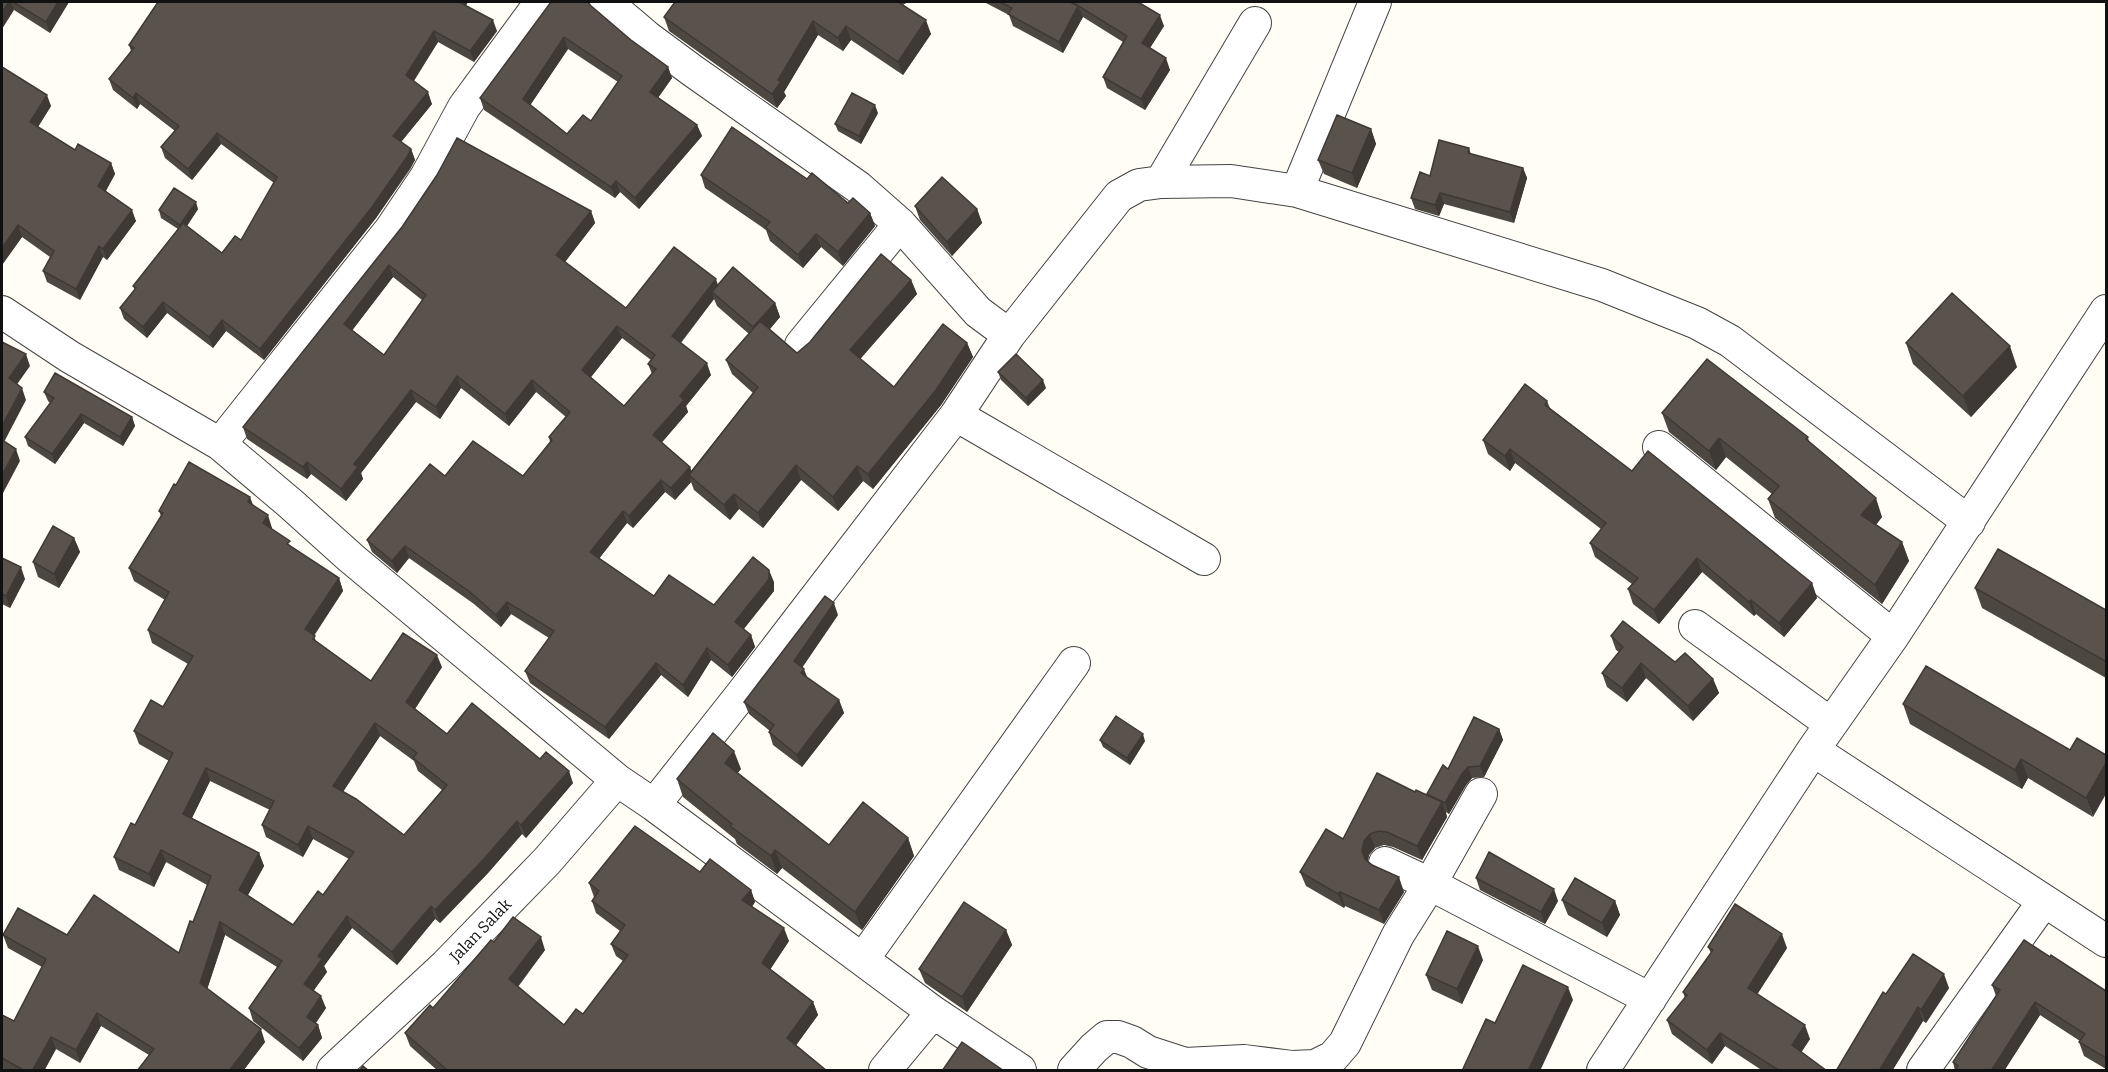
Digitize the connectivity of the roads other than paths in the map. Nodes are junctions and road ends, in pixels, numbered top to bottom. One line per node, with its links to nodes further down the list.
1 (541, 2): 13 (street)
2 (606, 2): 7 (street)
3 (1375, 2): 6 (street)
4 (1255, 23): 5 (street)
5 (1161, 182): 6 (street); 10 (street)
6 (1297, 191): 15 (street)
7 (900, 224): 10 (street); 11 (street)
8 (2106, 311): 15 (street)
9 (2, 312): 13 (street)
10 (1009, 335): 12 (street)
11 (801, 345)
12 (956, 415): 16 (street); 24 (street)
13 (220, 444): 22 (street)
14 (1659, 447): 18 (street)
15 (1969, 522): 18 (street)
16 (1204, 559)
17 (1695, 626): 20 (street)
18 (1893, 636): 20 (street)
19 (1074, 663): 29 (street)
20 (1831, 724): 21 (street)
21 (1813, 750): 27 (street); 30 (street)
22 (617, 780): 24 (street); 32 (street, Jalan Salak)
23 (1480, 794): 26 (street)
24 (654, 805): 29 (street)
25 (1384, 863): 26 (street)
26 (1430, 884): 30 (street); 35 (street)
27 (2044, 901): 28 (street); 37 (street)
28 (2106, 941)
29 (863, 959): 31 (street)
30 (1650, 999): 36 (street)
31 (933, 1012): 33 (street); 34 (street)
32 (333, 1071)
33 (885, 1071)
34 (1020, 1071)
35 (1074, 1071)
36 (1604, 1071)
37 (1923, 1071)

